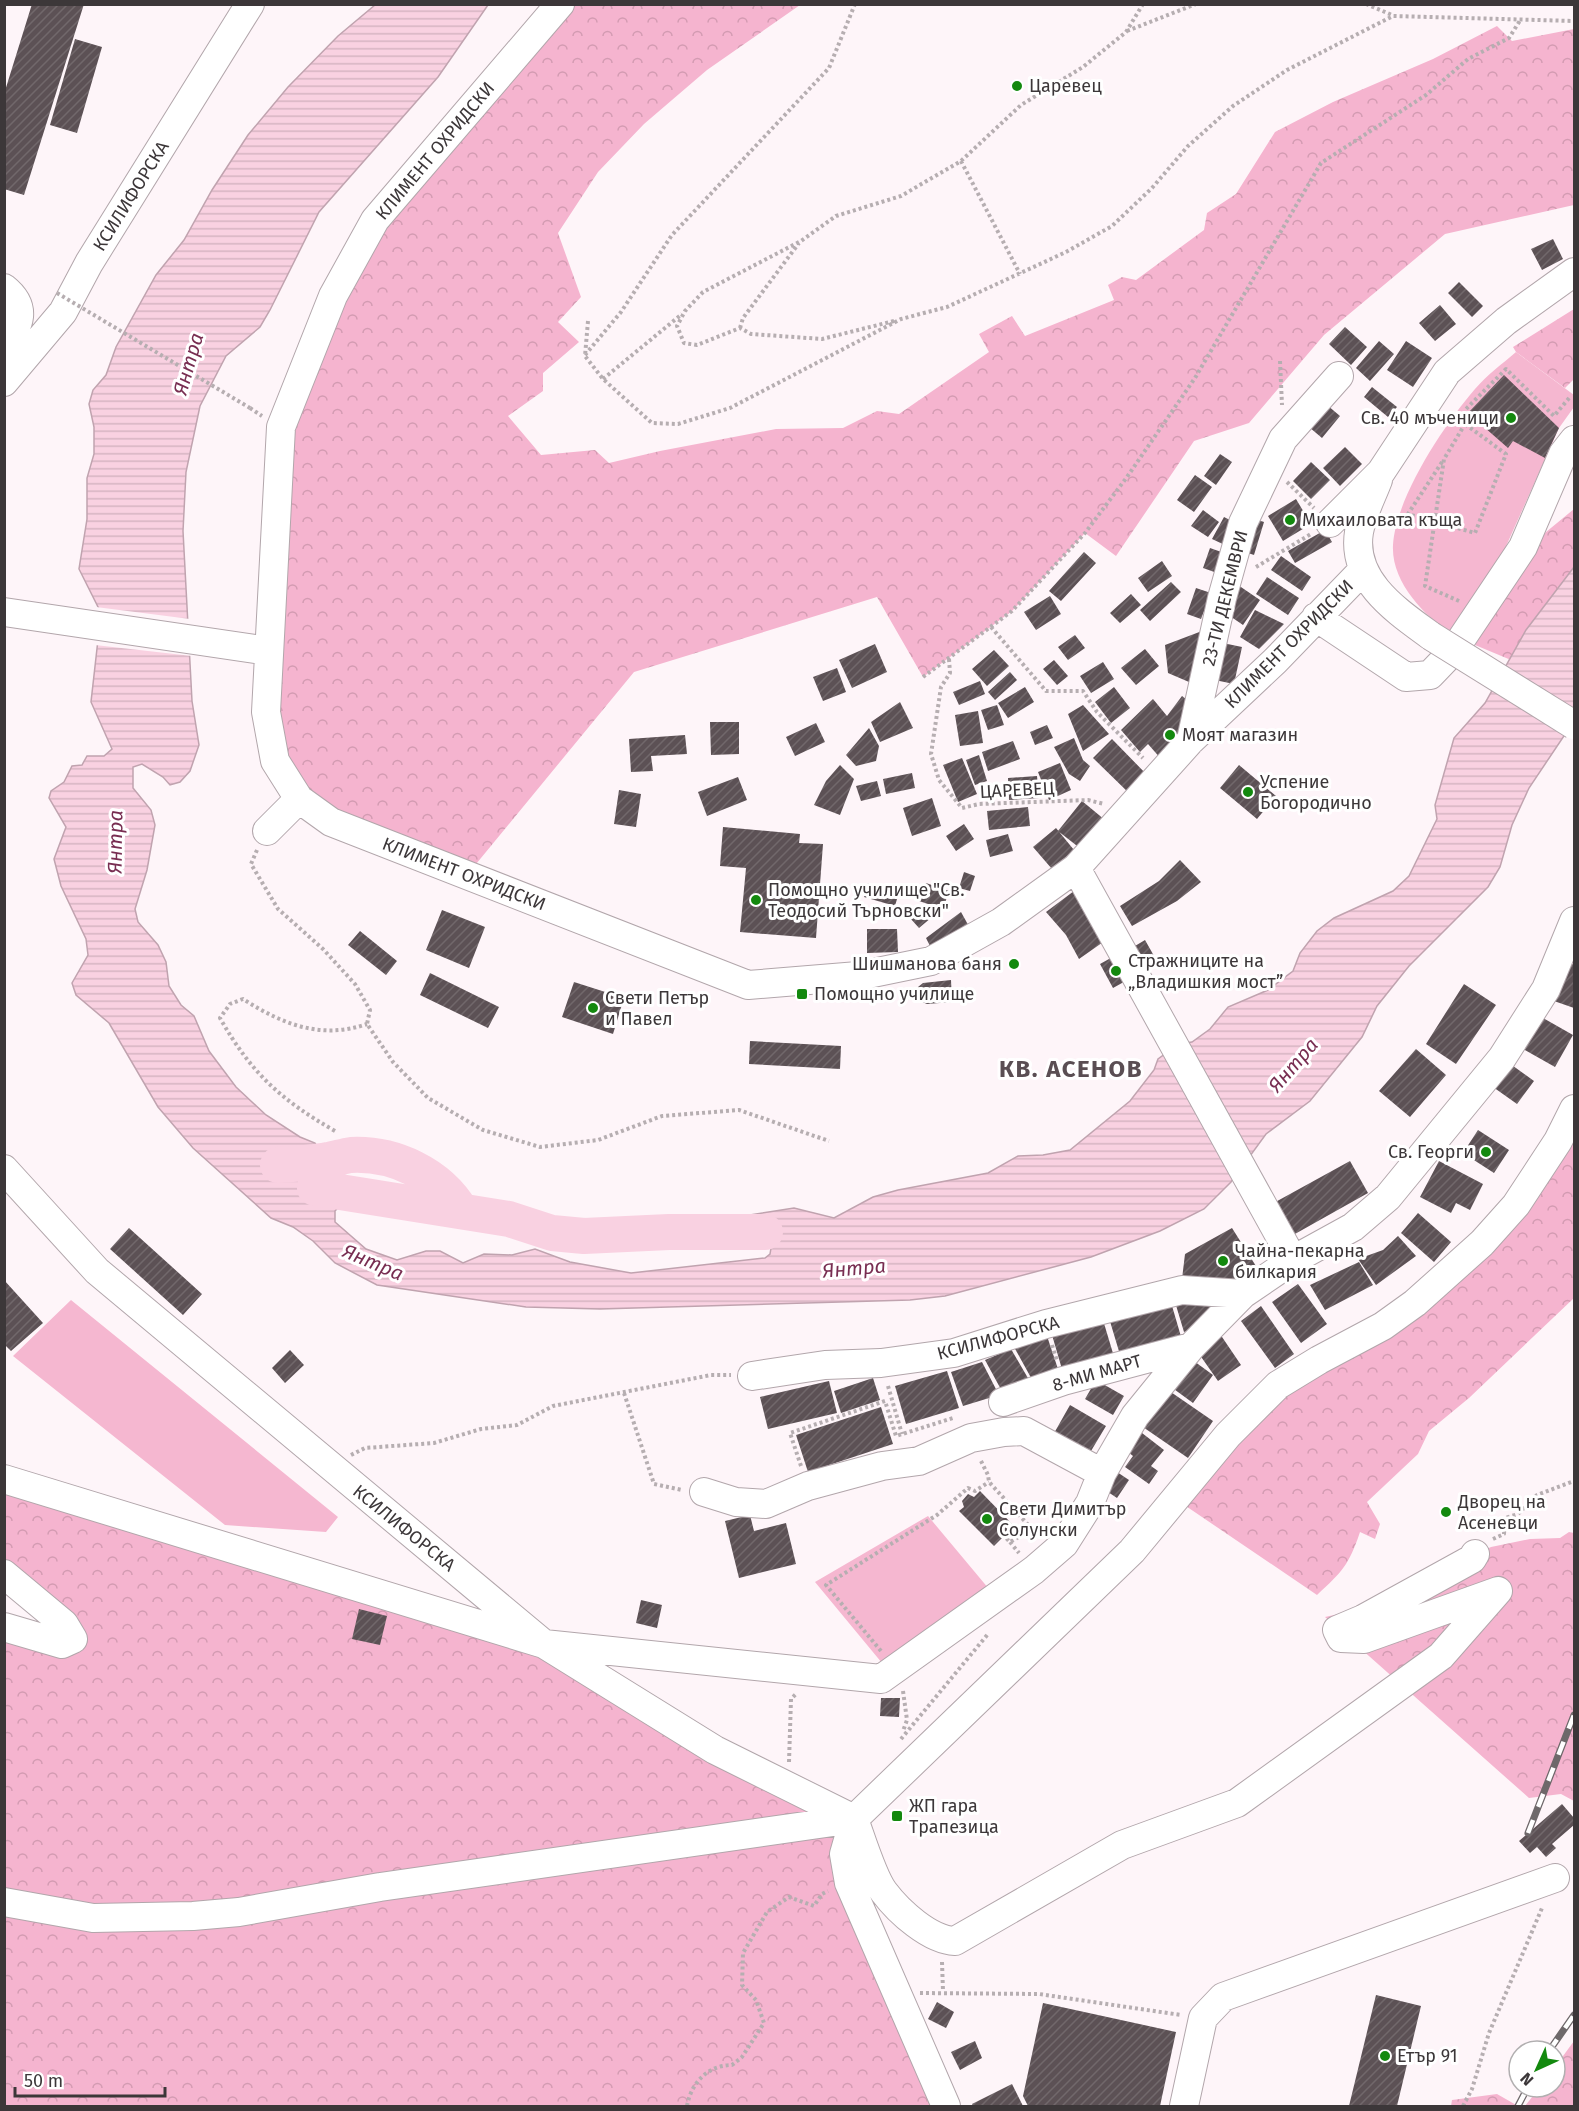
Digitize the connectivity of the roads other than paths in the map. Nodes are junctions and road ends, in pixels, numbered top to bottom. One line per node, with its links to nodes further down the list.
1 (250, 4): 7 (street, КСИЛИФОРСКА)
2 (560, 4): 14 (street, КЛИМЕНТ ОХРИДСКИ)
3 (1575, 272): 9 (street)
4 (4, 288): 5 (street)
5 (4, 346)
6 (1339, 376): 16 (street, 23-ТИ ДЕКЕМВРИ)
7 (4, 382)
8 (1575, 440): 13 (street)
9 (1381, 472): 10 (street); 11 (street)
10 (1330, 523)
11 (1362, 571): 13 (street, КЛИМЕНТ ОХРИДСКИ); 15 (street, bridge)
12 (4, 612): 14 (street)
13 (1316, 617): 16 (street, КЛИМЕНТ ОХРИДСКИ)
14 (269, 651): 17 (street, КЛИМЕНТ ОХРИДСКИ)
15 (1575, 725)
16 (1191, 740): 19 (street, КЛИМЕНТ ОХРИДСКИ)
17 (298, 799): 18 (street); 19 (street, КЛИМЕНТ ОХРИДСКИ)
18 (267, 831)
19 (1076, 868): 23 (street)
20 (1575, 921): 23 (street)
21 (1575, 1108): 35 (street)
22 (4, 1169): 34 (street, КСИЛИФОРСКА)
23 (1293, 1260): 24 (street)
24 (1243, 1294): 25 (street); 26 (street, КСИЛИФОРСКА)
25 (1191, 1347): 27 (street, 8-МИ МАРТ); 28 (street)
26 (752, 1376)
27 (1003, 1402)
28 (1102, 1473): 30 (street); 34 (street)
29 (4, 1479): 34 (street)
30 (704, 1492)
31 (1474, 1554): 35 (street)
32 (4, 1574): 33 (street)
33 (4, 1627)
34 (544, 1644): 35 (street, КСИЛИФОРСКА)
35 (854, 1819): 37 (street); 38 (street)
36 (1556, 1878): 39 (street)
37 (4, 1902)
38 (946, 2106)
39 (1184, 2106)

